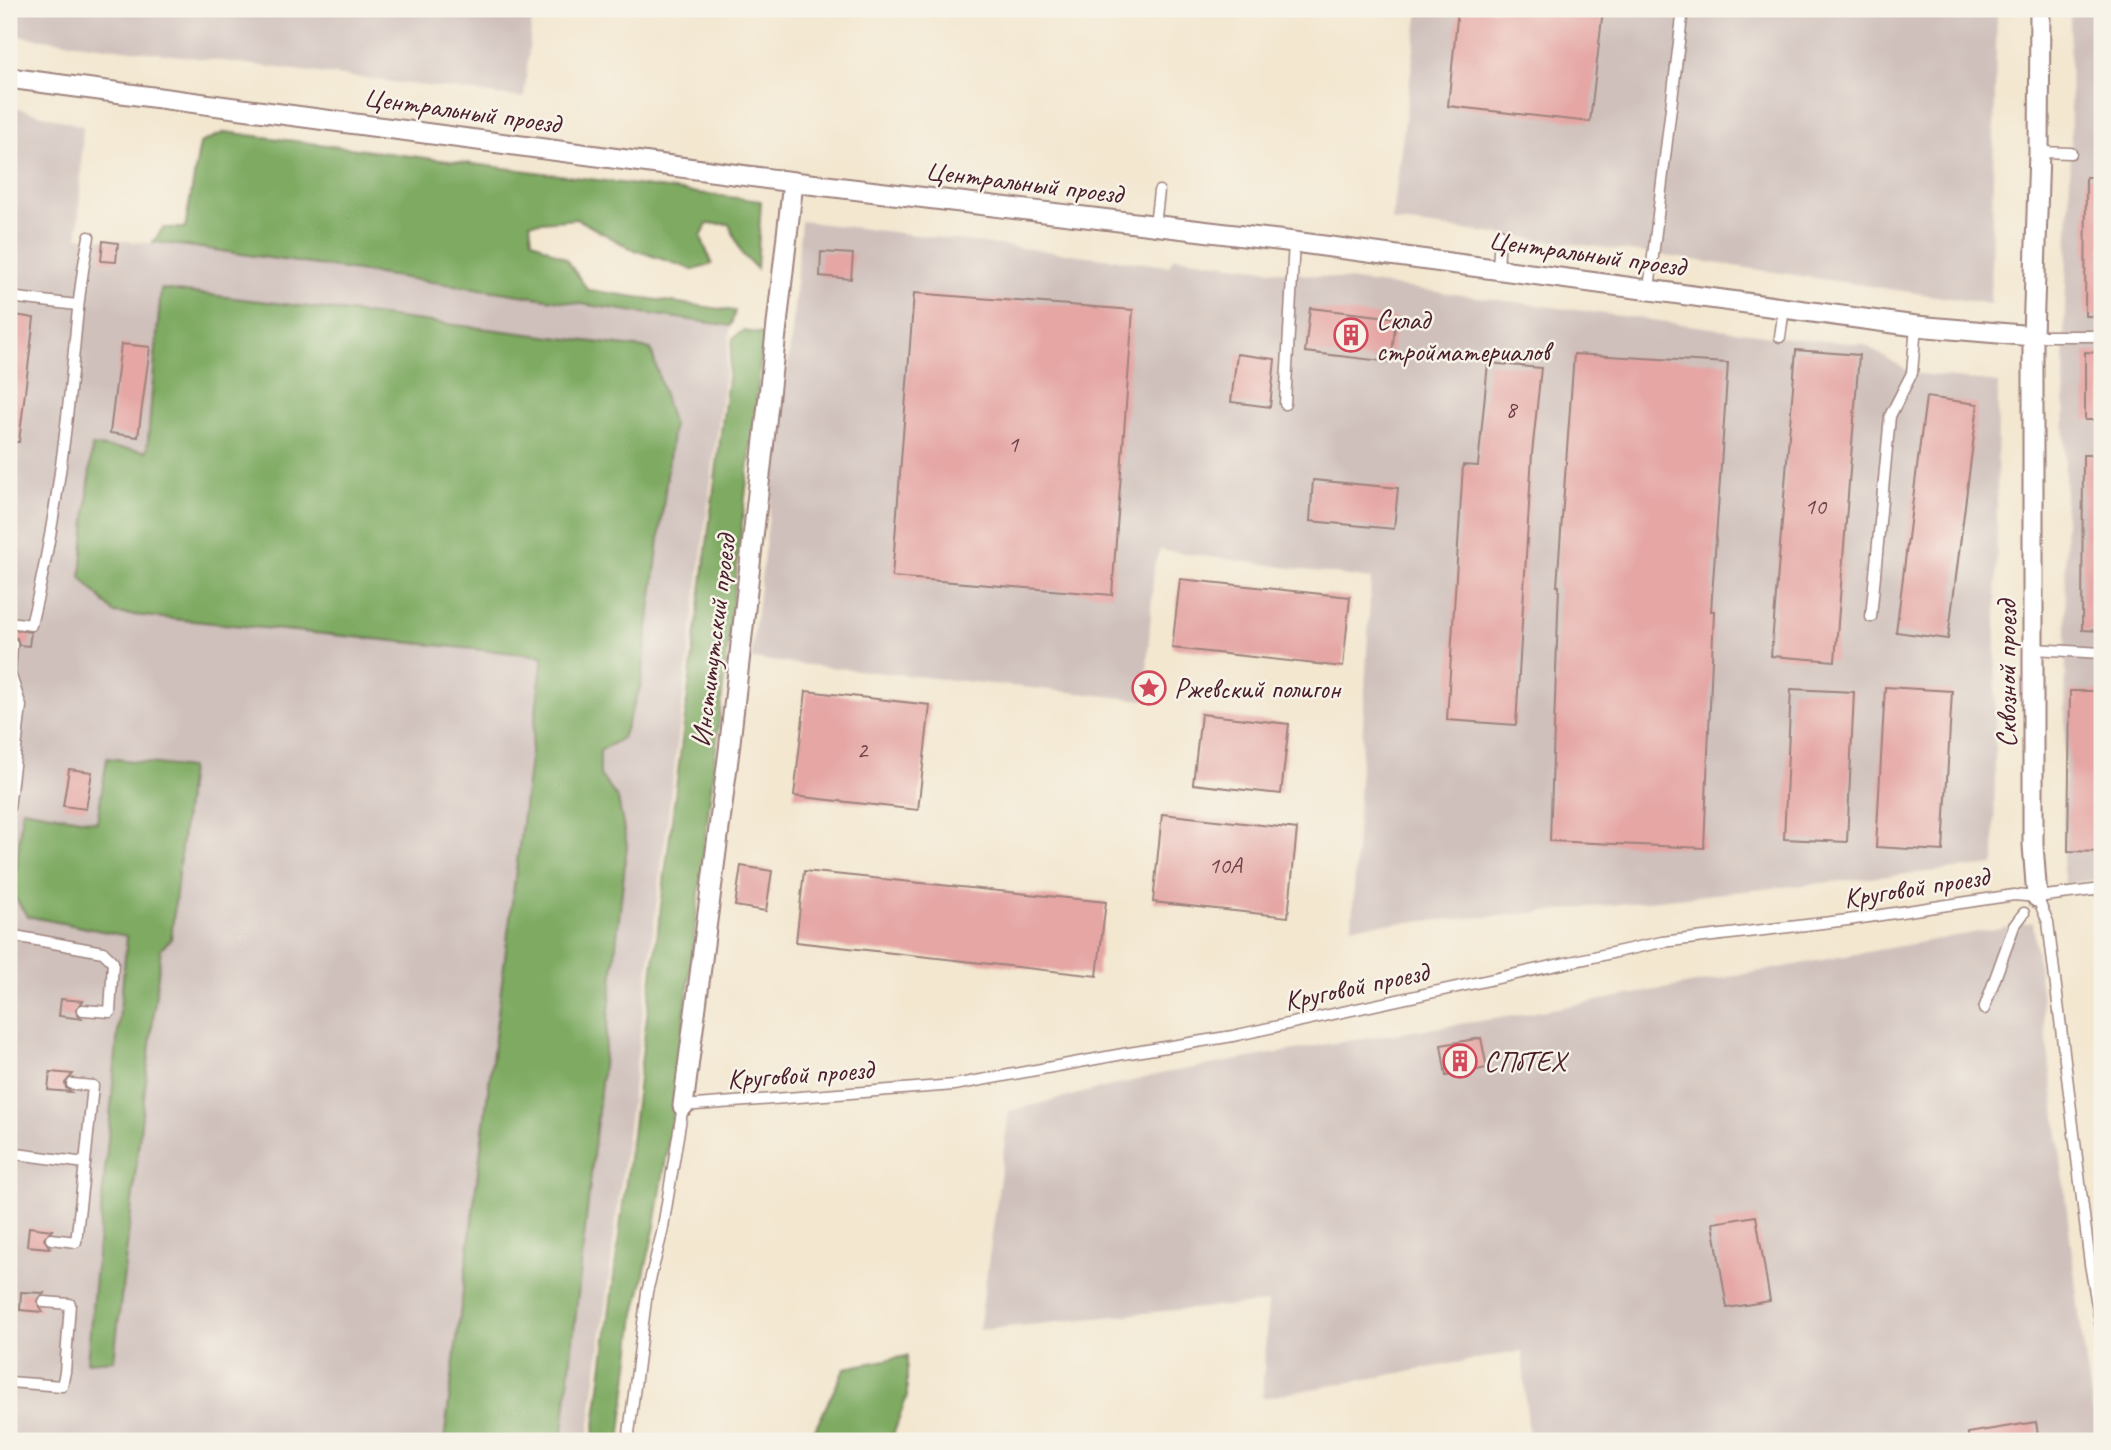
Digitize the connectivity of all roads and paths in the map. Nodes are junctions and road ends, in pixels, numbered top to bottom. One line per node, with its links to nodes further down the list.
1 (1683, 9): 13 (lane)
2 (2040, 9): 4 (street, Сквозной проезд)
3 (9, 78): 6 (street, Центральный проезд)
4 (2039, 152): 5 (lane); 18 (street, Сквозной проезд)
5 (2071, 153)
6 (793, 182): 8 (street, Центральный проезд); 37 (street, Институтский проезд)
7 (1159, 191): 8 (lane)
8 (1155, 225): 11 (street, Центральный проезд)
9 (1500, 234): 12 (lane)
10 (89, 237): 15 (lane)
11 (1294, 242): 12 (street, Центральный проезд); 21 (lane)
12 (1498, 269): 13 (street, Центральный проезд)
13 (1649, 289): 16 (street, Центральный проезд)
14 (9, 298): 15 (lane)
15 (77, 305): 23 (lane)
16 (1784, 308): 17 (street, Центральный проезд); 20 (lane)
17 (1916, 326): 18 (street, Центральный проезд); 22 (lane)
18 (2033, 336): 19 (lane); 25 (street, Сквозной проезд)
19 (2102, 336)
20 (1780, 337)
21 (1285, 404)
22 (1871, 617)
23 (9, 622)
24 (12, 644): 28 (lane)
25 (2034, 649): 26 (lane); 31 (street, Сквозной проезд)
26 (2102, 653)
27 (9, 704): 28 (lane)
28 (21, 706): 29 (lane)
29 (9, 808)
30 (2102, 888): 31 (lane, Круговой проезд)
31 (2037, 897): 37 (lane, Круговой проезд); 42 (lane, Сквозной проезд)
32 (2024, 914): 34 (lane)
33 (9, 935): 35 (lane)
34 (1984, 1009)
35 (83, 1010)
36 (72, 1084): 39 (lane)
37 (683, 1106): 44 (lane)
38 (9, 1153): 39 (lane)
39 (85, 1163): 40 (lane)
40 (51, 1239)
41 (44, 1302): 43 (lane)
42 (2102, 1334)
43 (9, 1382)
44 (628, 1441)

